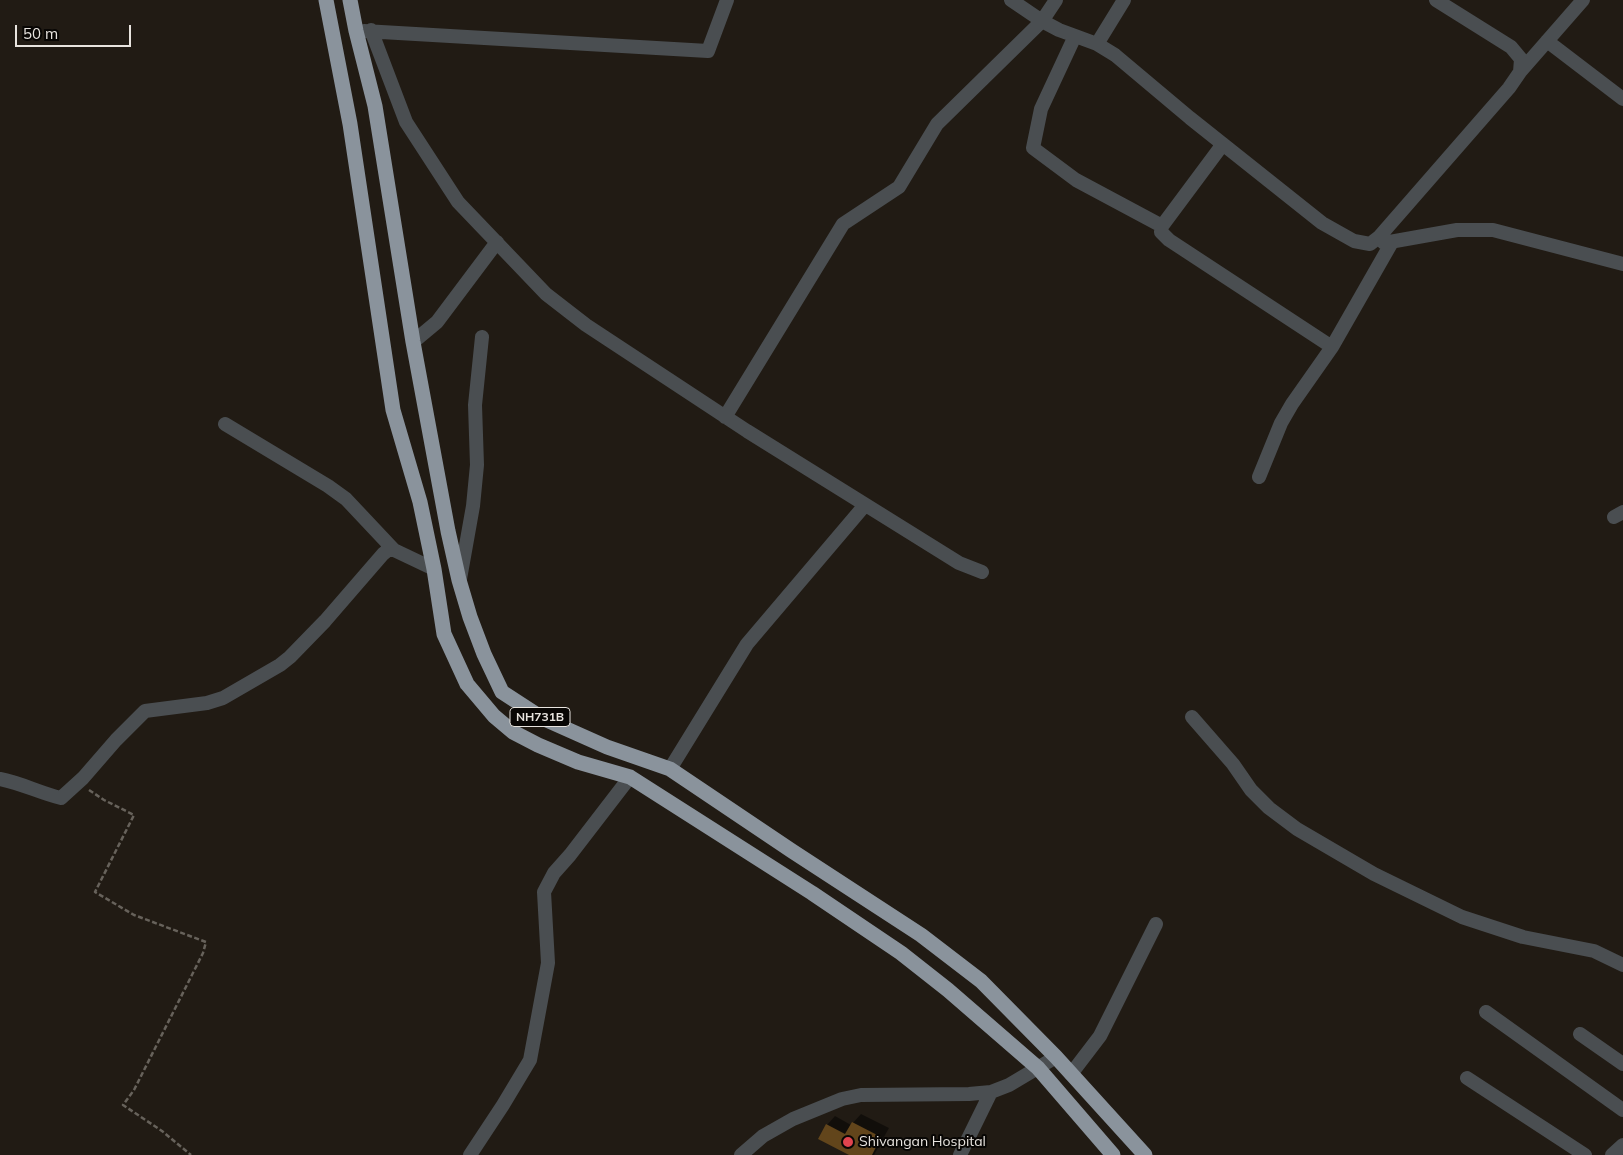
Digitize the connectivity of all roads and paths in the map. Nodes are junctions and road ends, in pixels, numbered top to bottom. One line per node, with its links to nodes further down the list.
1 (326, 0): 30 (highway)
2 (350, 0): 10 (highway, NH731B)
3 (727, 0): 10 (street)
4 (1011, 0): 9 (street)
5 (1056, 0): 9 (street)
6 (1124, 0): 13 (street)
7 (1436, 0): 14 (street)
8 (1583, 0): 12 (street)
9 (1042, 21): 11 (street); 25 (street)
10 (364, 31): 18 (street); 23 (highway, NH731B)
11 (1075, 36): 13 (street); 17 (street)
12 (1547, 41): 14 (street); 15 (street)
13 (1097, 44): 16 (street)
14 (1520, 72): 20 (street)
15 (1623, 99)
16 (1223, 144): 17 (street); 20 (street)
17 (1162, 226): 24 (street)
18 (497, 242): 23 (street); 25 (street)
19 (1392, 242): 20 (street); 21 (street); 24 (street)
20 (1370, 244)
21 (1623, 264)
22 (482, 337): 32 (street)
23 (413, 342): 32 (highway, NH731B)
24 (1332, 347): 27 (street)
25 (726, 417): 28 (street)
26 (225, 424): 29 (street)
27 (1259, 477)
28 (865, 505): 31 (street); 34 (street)
29 (394, 550): 30 (street); 36 (street)
30 (434, 569): 35 (highway)
31 (982, 572)
32 (459, 580): 34 (highway, NH731B)
33 (1192, 717): 39 (street)
34 (670, 769): 42 (highway, NH731B)
35 (630, 777): 44 (highway); 51 (street)
36 (0, 779)
37 (87, 789): 50 (path)
38 (1156, 924): 45 (street)
39 (1623, 965)
40 (1486, 1012): 48 (street)
41 (1580, 1034): 43 (street)
42 (1056, 1057): 44 (street); 45 (highway, NH731B)
43 (1623, 1064)
44 (1038, 1068): 47 (street); 54 (highway)
45 (1071, 1074): 55 (highway, NH731B)
46 (1467, 1078): 56 (street)
47 (992, 1092): 52 (street); 53 (street)
48 (1623, 1110)
49 (1623, 1145): 57 (street)
50 (191, 1155)
51 (470, 1155)
52 (741, 1155)
53 (960, 1155)
54 (1113, 1155)
55 (1145, 1155)
56 (1585, 1155)
57 (1612, 1155)

